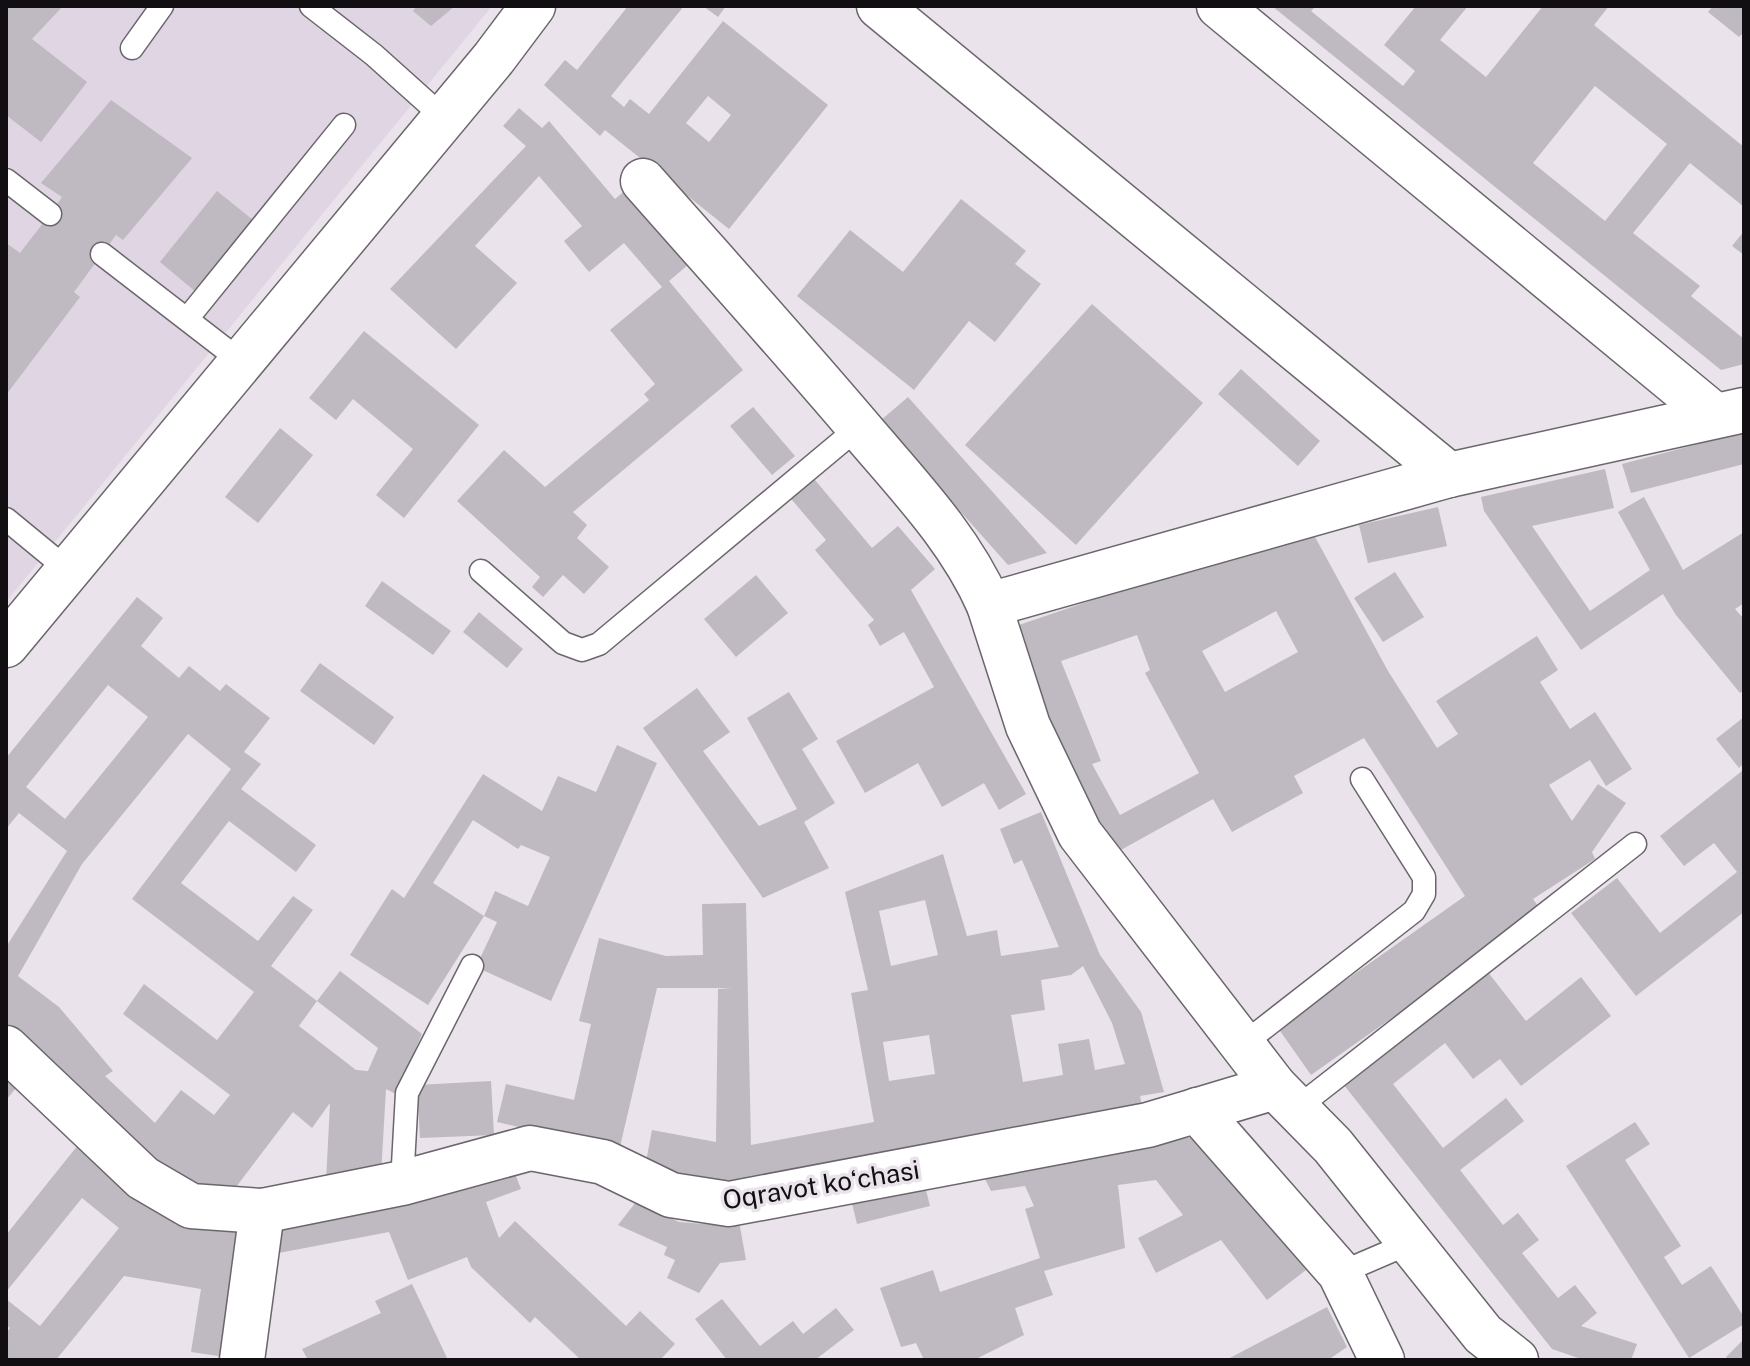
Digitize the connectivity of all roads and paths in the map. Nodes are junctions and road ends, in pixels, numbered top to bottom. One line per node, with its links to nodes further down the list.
1 (162, 6): 6 (lane)
2 (311, 6): 7 (lane)
3 (533, 6): 7 (street)
4 (879, 6): 17 (street)
5 (1219, 6): 15 (street)
6 (132, 48)
7 (443, 117): 14 (street)
8 (344, 125): 13 (lane)
9 (6, 180): 11 (lane)
10 (643, 181): 16 (street)
11 (50, 214)
12 (102, 254): 13 (lane)
13 (187, 319): 14 (lane)
14 (242, 362): 19 (street)
15 (1729, 412): 17 (street)
16 (859, 427): 20 (lane); 21 (street)
17 (1449, 475): 21 (street)
18 (6, 519): 19 (lane)
19 (68, 570): 22 (street)
20 (481, 571)
21 (989, 605): 26 (street)
22 (6, 645)
23 (1362, 779): 26 (lane)
24 (1635, 844): 28 (lane)
25 (472, 966): 30 (lane)
26 (1242, 1045): 28 (street)
27 (6, 1048): 31 (street, Oqravot koʻchasi)
28 (1286, 1098): 29 (street, Oqravot koʻchasi); 32 (street)
29 (1197, 1110): 30 (street, Oqravot koʻchasi); 33 (street)
30 (402, 1183): 31 (street, Oqravot koʻchasi)
31 (262, 1211): 34 (street)
32 (1410, 1243): 33 (lane); 36 (street)
33 (1340, 1273): 35 (street)
34 (242, 1360)
35 (1382, 1360)
36 (1516, 1360)

